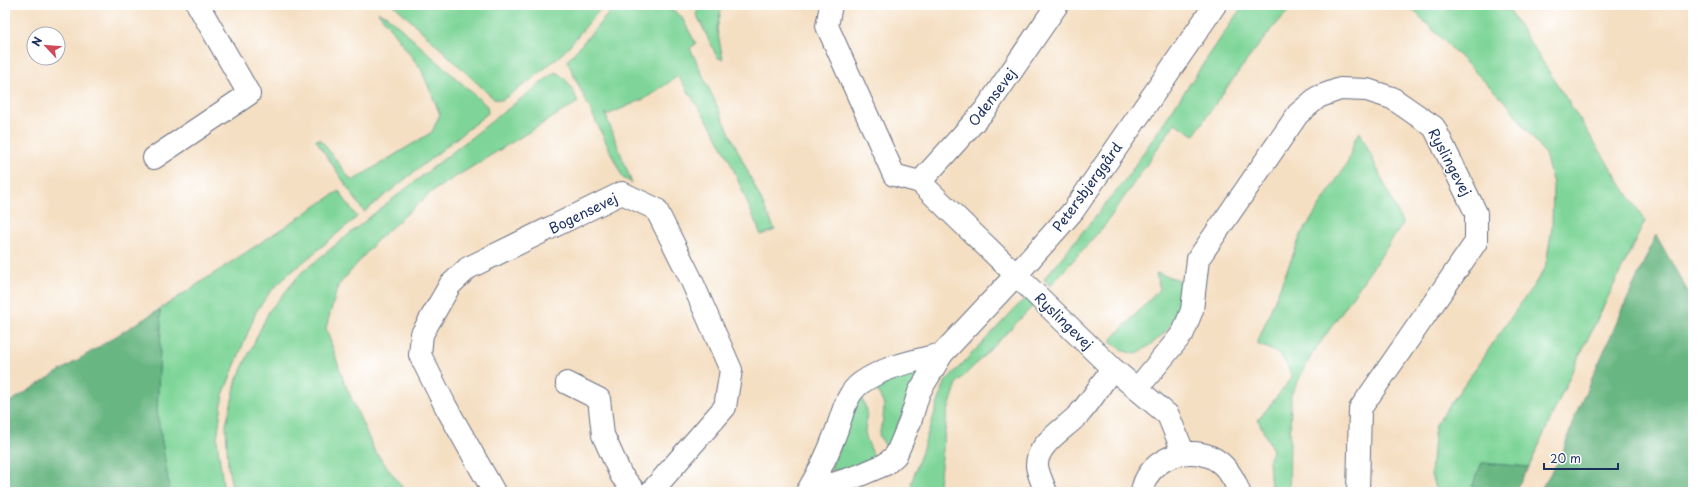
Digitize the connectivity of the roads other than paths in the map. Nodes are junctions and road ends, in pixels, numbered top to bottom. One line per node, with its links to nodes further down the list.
1 (198, 5): 5 (street)
2 (831, 5): 6 (street)
3 (1057, 5): 6 (street, Odensevej)
4 (1215, 5): 7 (street, Petersbjerggård)
5 (154, 158)
6 (920, 182): 7 (street)
7 (1016, 275): 8 (street, Petersbjerggård); 9 (street, Ryslingevej)
8 (942, 354): 16 (street); 17 (street, Petersbjerggård)
9 (1112, 368): 11 (street, Ryslingevej); 18 (street)
10 (567, 383): 14 (street)
11 (1137, 389): 12 (street, Ryslingevej); 21 (street, Ryslingevej)
12 (1184, 454): 19 (street); 20 (street)
13 (494, 492): 15 (street, Bogensevej)
14 (635, 492)
15 (651, 492)
16 (807, 492)
17 (815, 492)
18 (1046, 492)
19 (1142, 492)
20 (1239, 492)
21 (1358, 492)

